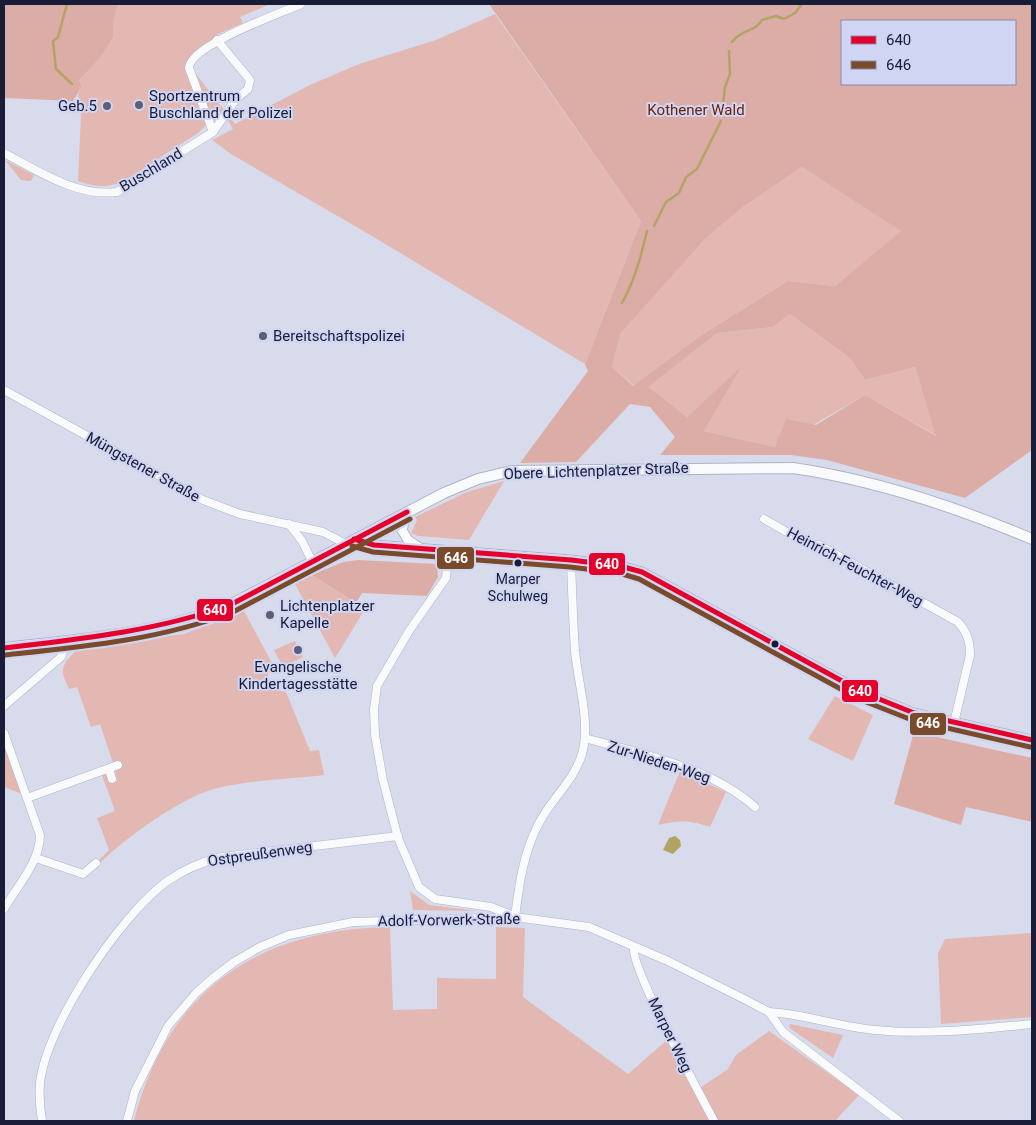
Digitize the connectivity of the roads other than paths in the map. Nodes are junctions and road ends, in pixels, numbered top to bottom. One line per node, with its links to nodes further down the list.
1 (301, 4): 2 (street)
2 (217, 40): 3 (street); 3 (street, Buschland)
3 (213, 132): 4 (street, Buschland)
4 (4, 153)
5 (4, 390): 8 (street, Müngstener Straße)
6 (407, 512): 9 (main road, Obere Lichtenplatzer Straße); 10 (main road, Obere Lichtenplatzer Straße); 11 (street)
7 (764, 519): 18 (street, Heinrich-Feuchter-Weg)
8 (289, 524): 10 (street, Müngstener Straße); 14 (street)
9 (1032, 540)
10 (350, 542): 11 (street); 14 (main road, Obere Lichtenplatzer Straße)
11 (420, 548): 12 (street)
12 (449, 550): 13 (street); 27 (street)
13 (572, 560): 18 (street); 20 (street)
14 (312, 561): 15 (main road, Obere Lichtenplatzer Straße)
15 (63, 641): 16 (main road, Obere Lichtenplatzer Straße); 17 (street)
16 (4, 648)
17 (4, 706)
18 (954, 723): 21 (street)
19 (4, 733): 25 (street)
20 (585, 738): 26 (street, Zur-Nieden-Weg); 31 (street)
21 (1032, 740)
22 (118, 765): 23 (street)
23 (109, 769): 24 (street); 25 (street)
24 (112, 779)
25 (27, 798): 28 (street)
26 (755, 808)
27 (398, 836): 31 (street); 35 (street, Ostpreußenweg)
28 (36, 858): 29 (street); 30 (street)
29 (96, 862)
30 (4, 909)
31 (515, 917): 32 (street, Adolf-Vorwerk-Straße); 36 (street, Adolf-Vorwerk-Straße)
32 (634, 947): 33 (street, Adolf-Vorwerk-Straße); 37 (street, Marper Weg)
33 (769, 1012): 34 (street); 38 (street, Adolf-Vorwerk-Straße)
34 (1032, 1024)
35 (42, 1121)
36 (126, 1121)
37 (714, 1121)
38 (899, 1121)

